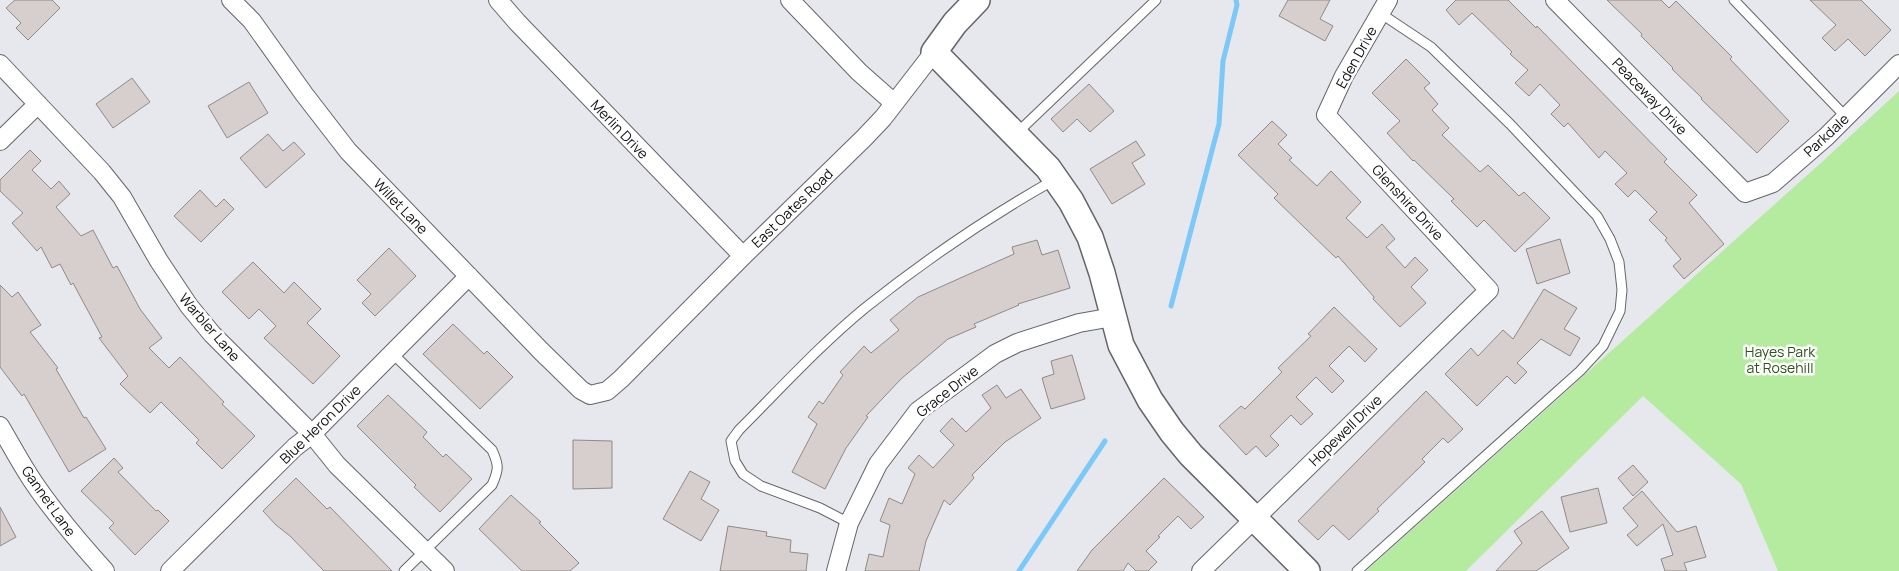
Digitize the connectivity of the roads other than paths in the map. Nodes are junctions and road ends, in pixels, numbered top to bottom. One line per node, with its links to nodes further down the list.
1 (231, 0): 21 (street, Willet Lane)
2 (498, 0): 20 (street, Merlin Drive)
3 (790, 0): 12 (street)
4 (977, 0): 9 (street, East Oates Road)
5 (1156, 0): 16 (lane)
6 (1554, 0): 19 (street, Peaceway Drive)
7 (1734, 0): 15 (lane)
8 (1384, 7): 14 (street, Eden Drive); 38 (lane)
9 (934, 52): 12 (street, East Oates Road); 16 (street)
10 (0, 64): 13 (street, Warbler Lane)
11 (1899, 64): 15 (street, Parkdale)
12 (894, 103): 20 (street, East Oates Road)
13 (38, 104): 17 (street); 27 (street, Warbler Lane)
14 (1326, 115): 22 (street, Glenshire Drive)
15 (1846, 116): 19 (street, Parkdale)
16 (1015, 134): 18 (street)
17 (0, 141)
18 (1056, 179): 23 (street); 29 (lane)
19 (1745, 193)
20 (743, 256): 25 (street, East Oates Road)
21 (468, 276): 24 (street, Blue Heron Drive); 25 (street, Willet Lane)
22 (1489, 290): 28 (street, Hopewell Drive)
23 (1114, 317): 28 (street); 29 (street, Grace Drive)
24 (392, 353): 27 (street, Blue Heron Drive); 30 (lane)
25 (590, 396)
26 (0, 426): 31 (street, Gannet Lane)
27 (312, 434): 30 (street, Warbler Lane); 32 (street, Blue Heron Drive)
28 (1255, 519): 36 (street, Hopewell Drive); 37 (street)
29 (849, 523): 35 (street, Grace Drive)
30 (425, 551): 33 (lane); 34 (street, Warbler Lane)
31 (105, 571)
32 (170, 571)
33 (404, 571)
34 (445, 571)
35 (836, 571)
36 (1202, 571)
37 (1307, 571)
38 (1357, 571)

